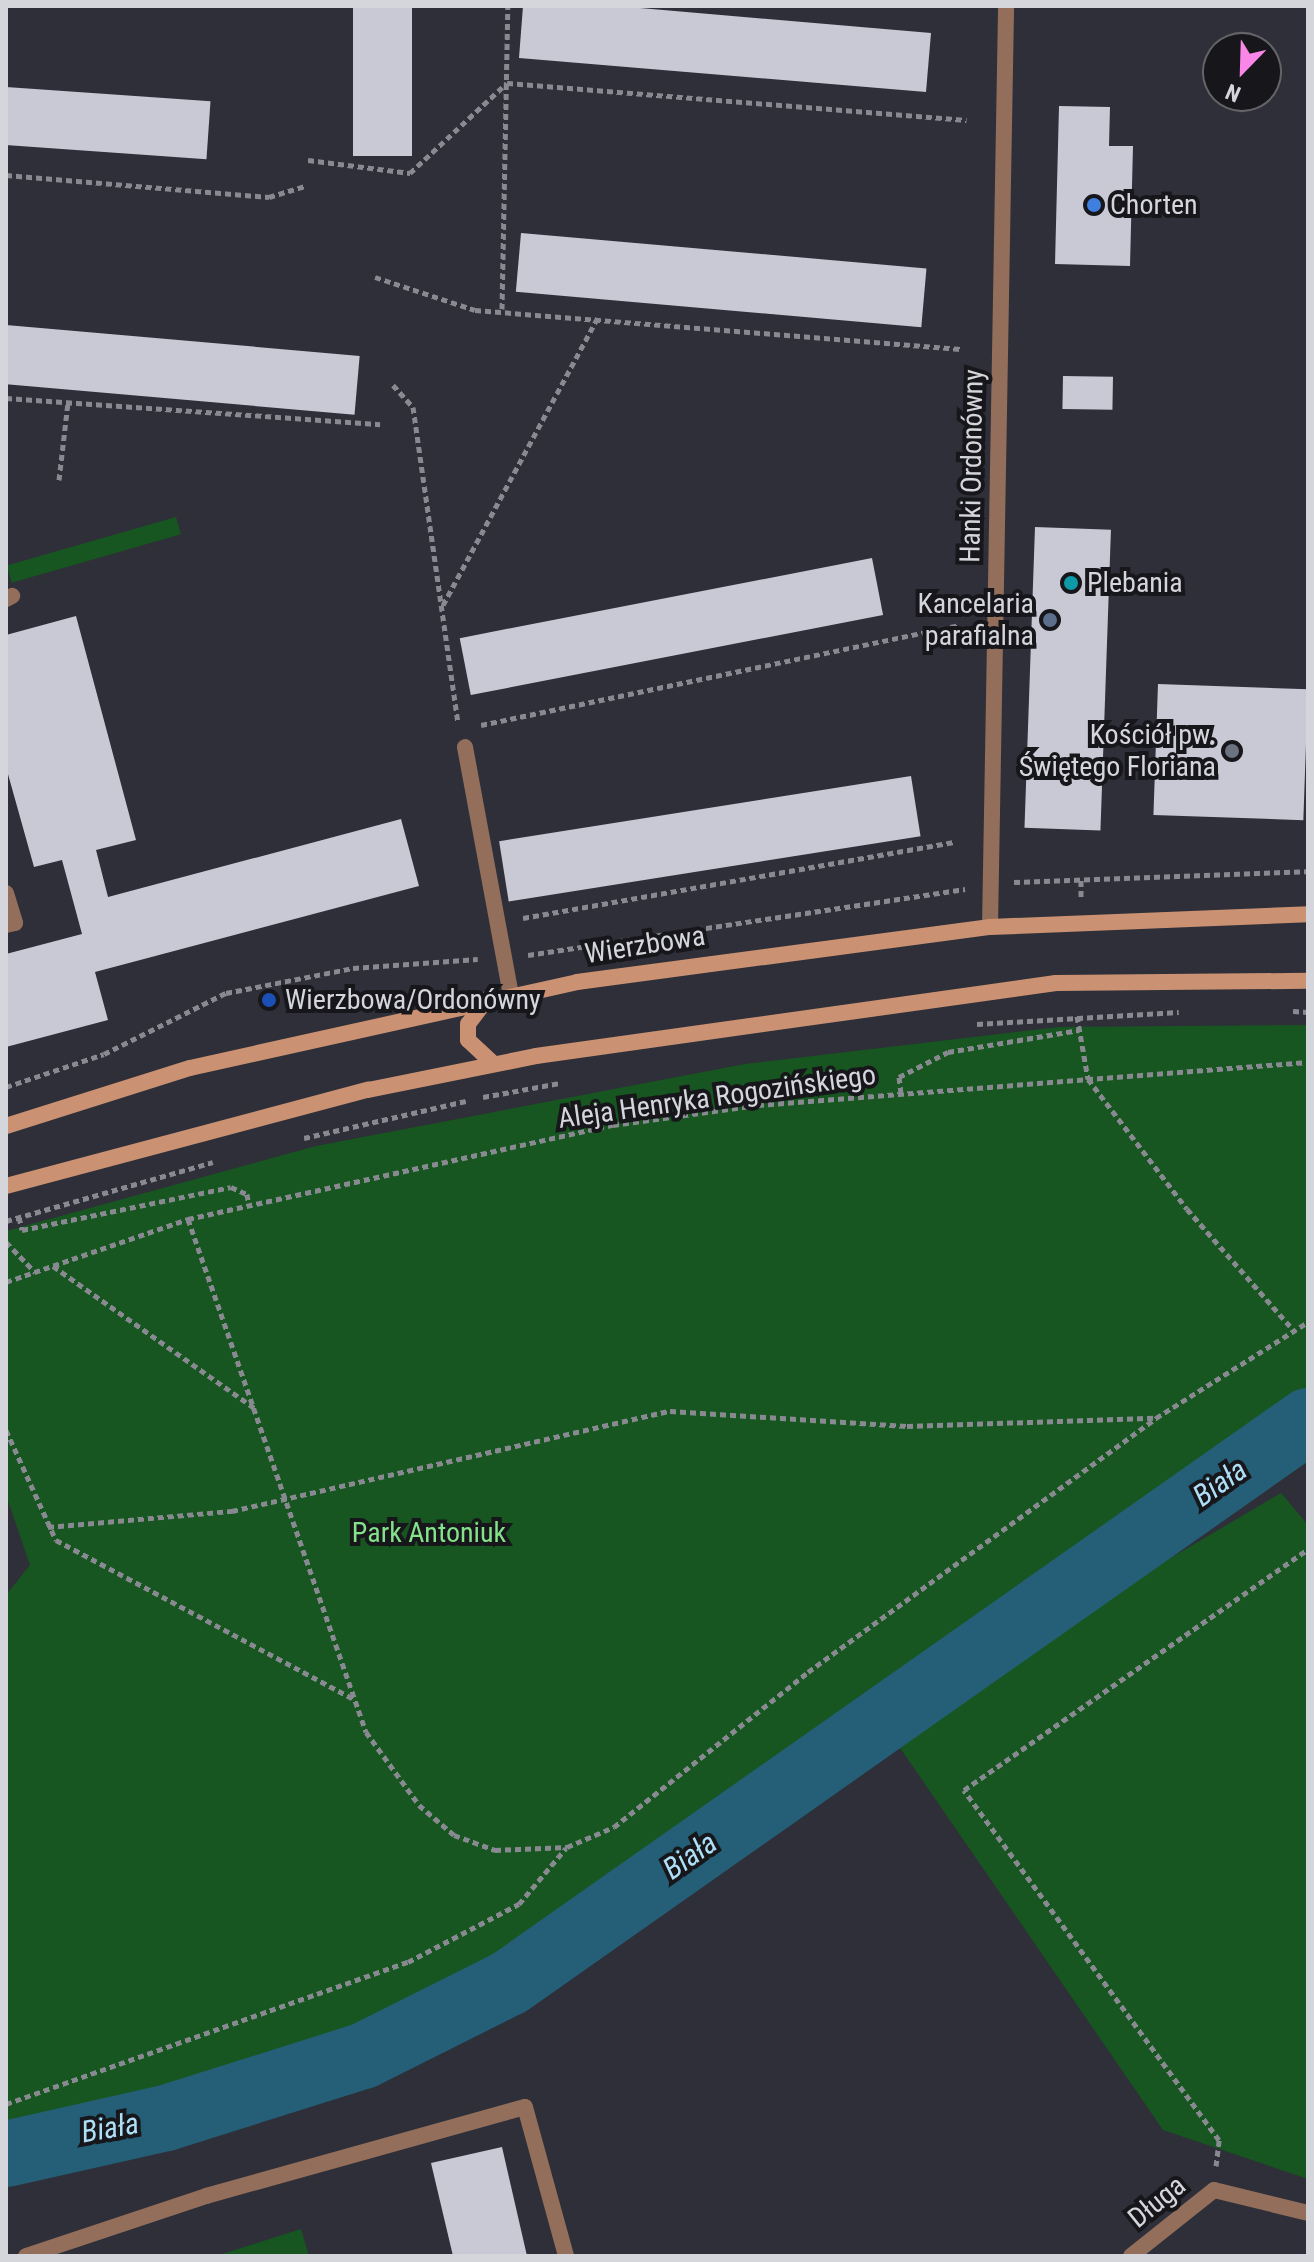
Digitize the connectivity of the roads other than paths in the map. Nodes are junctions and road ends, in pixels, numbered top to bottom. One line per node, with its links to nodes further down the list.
1 (1006, 6): 6 (street, Hanki Ordonówny)
2 (465, 747): 8 (street)
3 (6, 893): 5 (street)
4 (1308, 914): 6 (main road, Wierzbowa)
5 (6, 925)
6 (990, 927): 8 (main road, Wierzbowa)
7 (1308, 981): 10 (main road)
8 (511, 995): 9 (main road, Wierzbowa)
9 (487, 999): 10 (main road); 11 (main road, Wierzbowa)
10 (494, 1064): 12 (main road)
11 (6, 1126)
12 (6, 1186)
13 (1308, 2213): 16 (street, Długa)
14 (26, 2256): 15 (street)
15 (566, 2256)
16 (1131, 2256)

